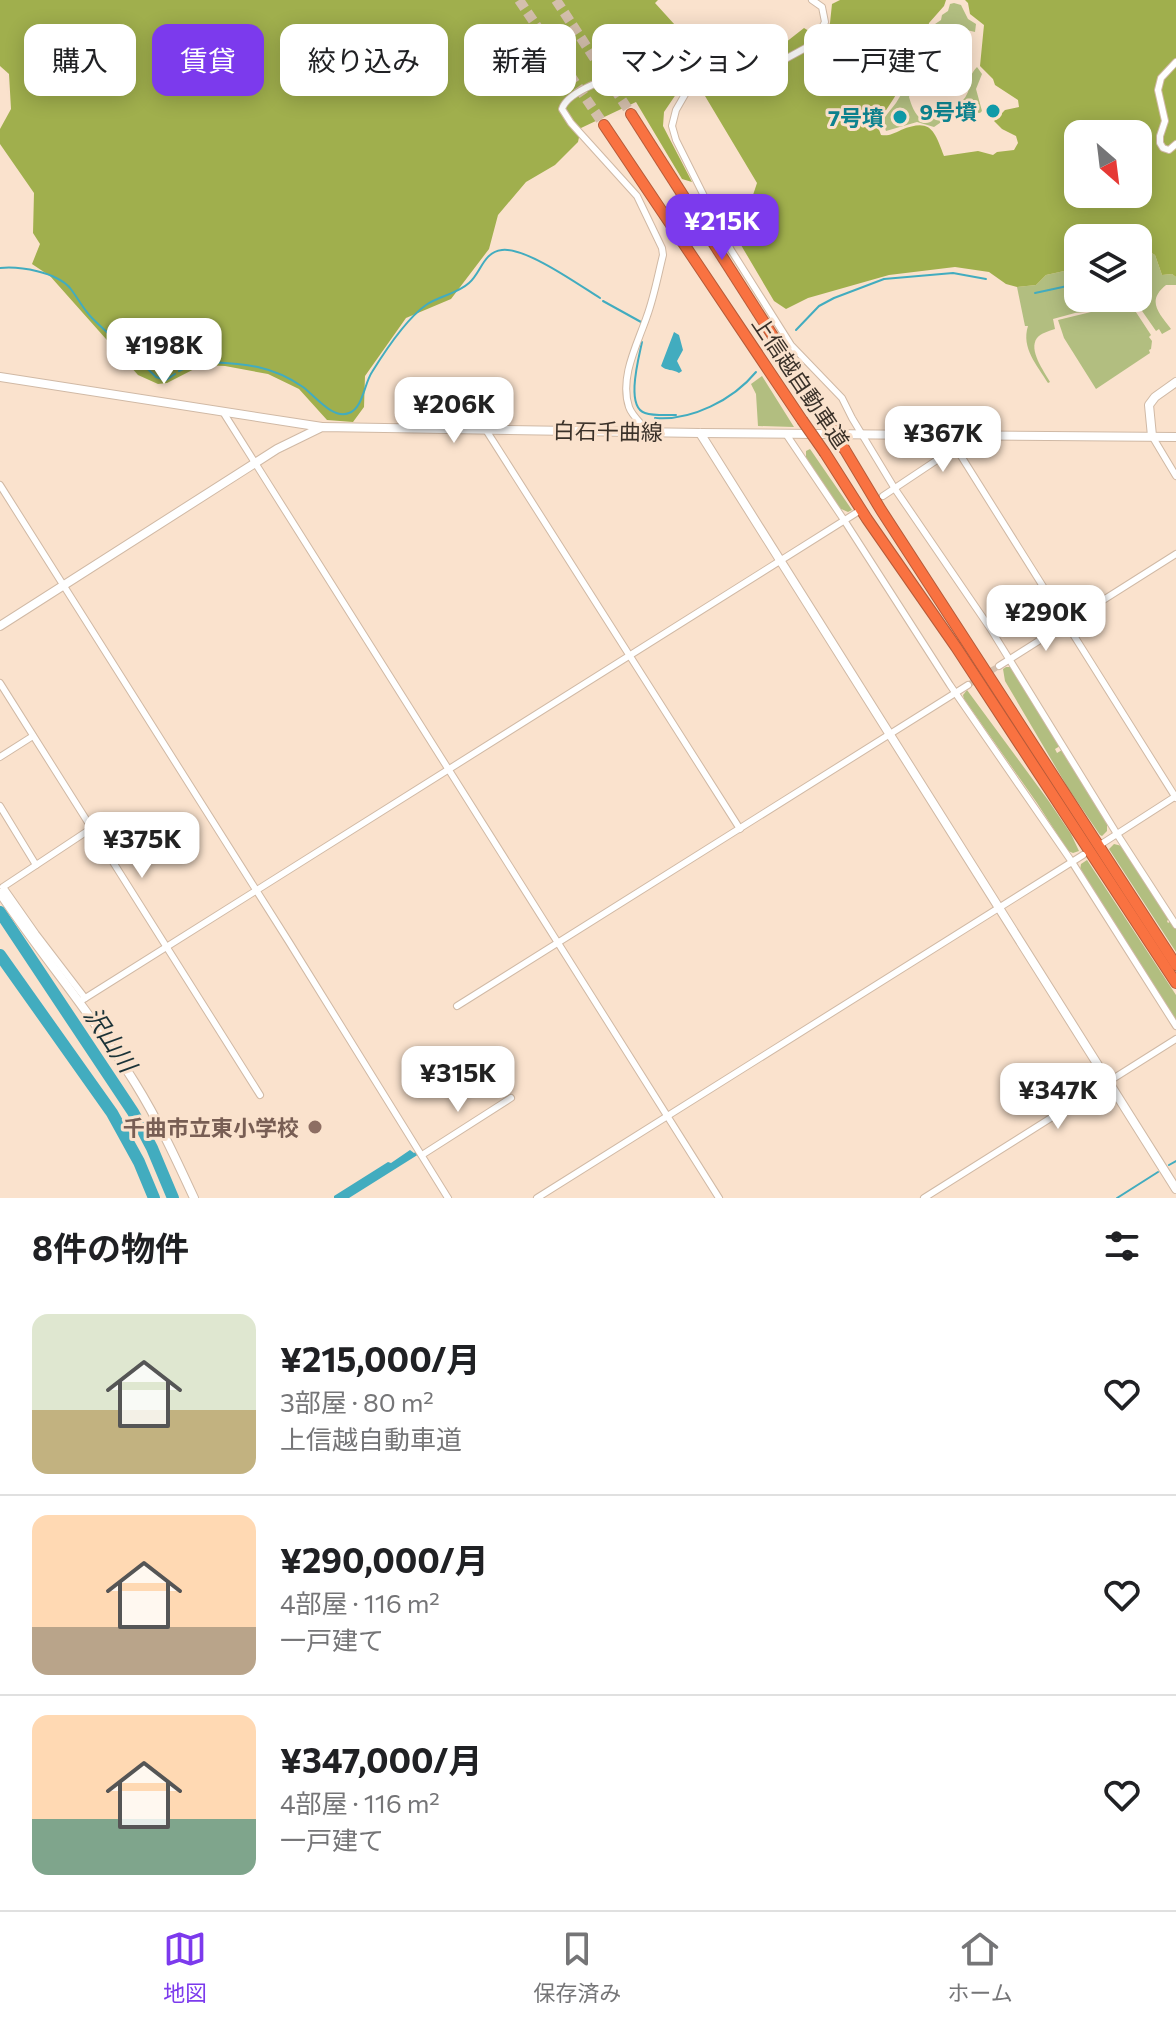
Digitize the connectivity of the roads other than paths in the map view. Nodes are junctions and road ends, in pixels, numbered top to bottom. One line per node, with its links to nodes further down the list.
1 (812, 0): 15 (street)
2 (1176, 62): 6 (street)
3 (592, 86): 12 (street)
4 (631, 114): 57 (highway, 上信越自動車道, bridge)
5 (604, 125): 58 (highway, 上信越自動車道, bridge)
6 (1176, 144)
7 (0, 377): 9 (main road)
8 (1176, 382): 17 (main road)
9 (223, 412): 10 (main road); 20 (street)
10 (322, 427): 11 (main road, 白石千曲線); 20 (main road, 白石千曲線)
11 (486, 430): 12 (main road, 白石千曲線); 32 (street)
12 (648, 432): 13 (main road, 白石千曲線)
13 (700, 433): 14 (main road, 白石千曲線); 28 (main road)
14 (786, 434): 15 (main road, 白石千曲線); 26 (street)
15 (863, 434): 16 (main road, 白石千曲線); 23 (street)
16 (974, 435): 17 (main road, 白石千曲線); 19 (street)
17 (1152, 436): 18 (main road, 白石千曲線); 21 (street)
18 (1176, 437)
19 (956, 448): 23 (street); 30 (street)
20 (255, 463): 29 (main road, 白石千曲線); 41 (street)
21 (1176, 476)
22 (0, 485): 29 (street)
23 (895, 489): 24 (street); 33 (street)
24 (883, 496)
25 (856, 513): 26 (street)
26 (844, 520): 28 (street); 37 (street)
27 (1176, 554): 30 (street)
28 (780, 561): 32 (street); 38 (main road)
29 (63, 584): 31 (main road, 白石千曲線); 51 (street)
30 (1066, 623): 33 (street); 42 (street)
31 (0, 626)
32 (630, 656): 41 (street); 45 (street)
33 (1010, 659): 34 (street); 46 (street)
34 (999, 666)
35 (0, 683): 39 (street)
36 (968, 685): 37 (street)
37 (957, 692): 38 (street); 49 (street)
38 (891, 735): 45 (street); 53 (main road)
39 (33, 736): 40 (street); 44 (street)
40 (0, 757)
41 (449, 770): 51 (street); 55 (street)
42 (1176, 797): 46 (street)
43 (0, 806): 50 (street)
44 (92, 828): 50 (street); 56 (street)
45 (740, 829): 55 (street)
46 (1117, 834): 47 (street); 54 (street)
47 (1103, 843)
48 (1083, 855): 49 (street)
49 (1072, 862): 53 (street); 61 (street)
50 (36, 865): 59 (street)
51 (256, 891): 56 (street); 67 (street)
52 (0, 893): 59 (main road)
53 (999, 907): 63 (main road); 66 (street)
54 (1176, 925)
55 (558, 943): 60 (street); 66 (street)
56 (166, 947): 59 (street); 64 (street)
57 (1176, 965)
58 (1176, 983)
59 (82, 1000): 70 (main road)
60 (457, 1006)
61 (1176, 1026)
62 (1176, 1039): 63 (street)
63 (1109, 1081): 68 (main road); 69 (street)
64 (260, 1095)
65 (511, 1098): 67 (street)
66 (667, 1116): 72 (street); 73 (street)
67 (422, 1155): 71 (street)
68 (1176, 1189)
69 (933, 1196): 74 (street)
70 (194, 1198)
71 (448, 1198)
72 (537, 1198)
73 (719, 1198)
74 (924, 1198)

